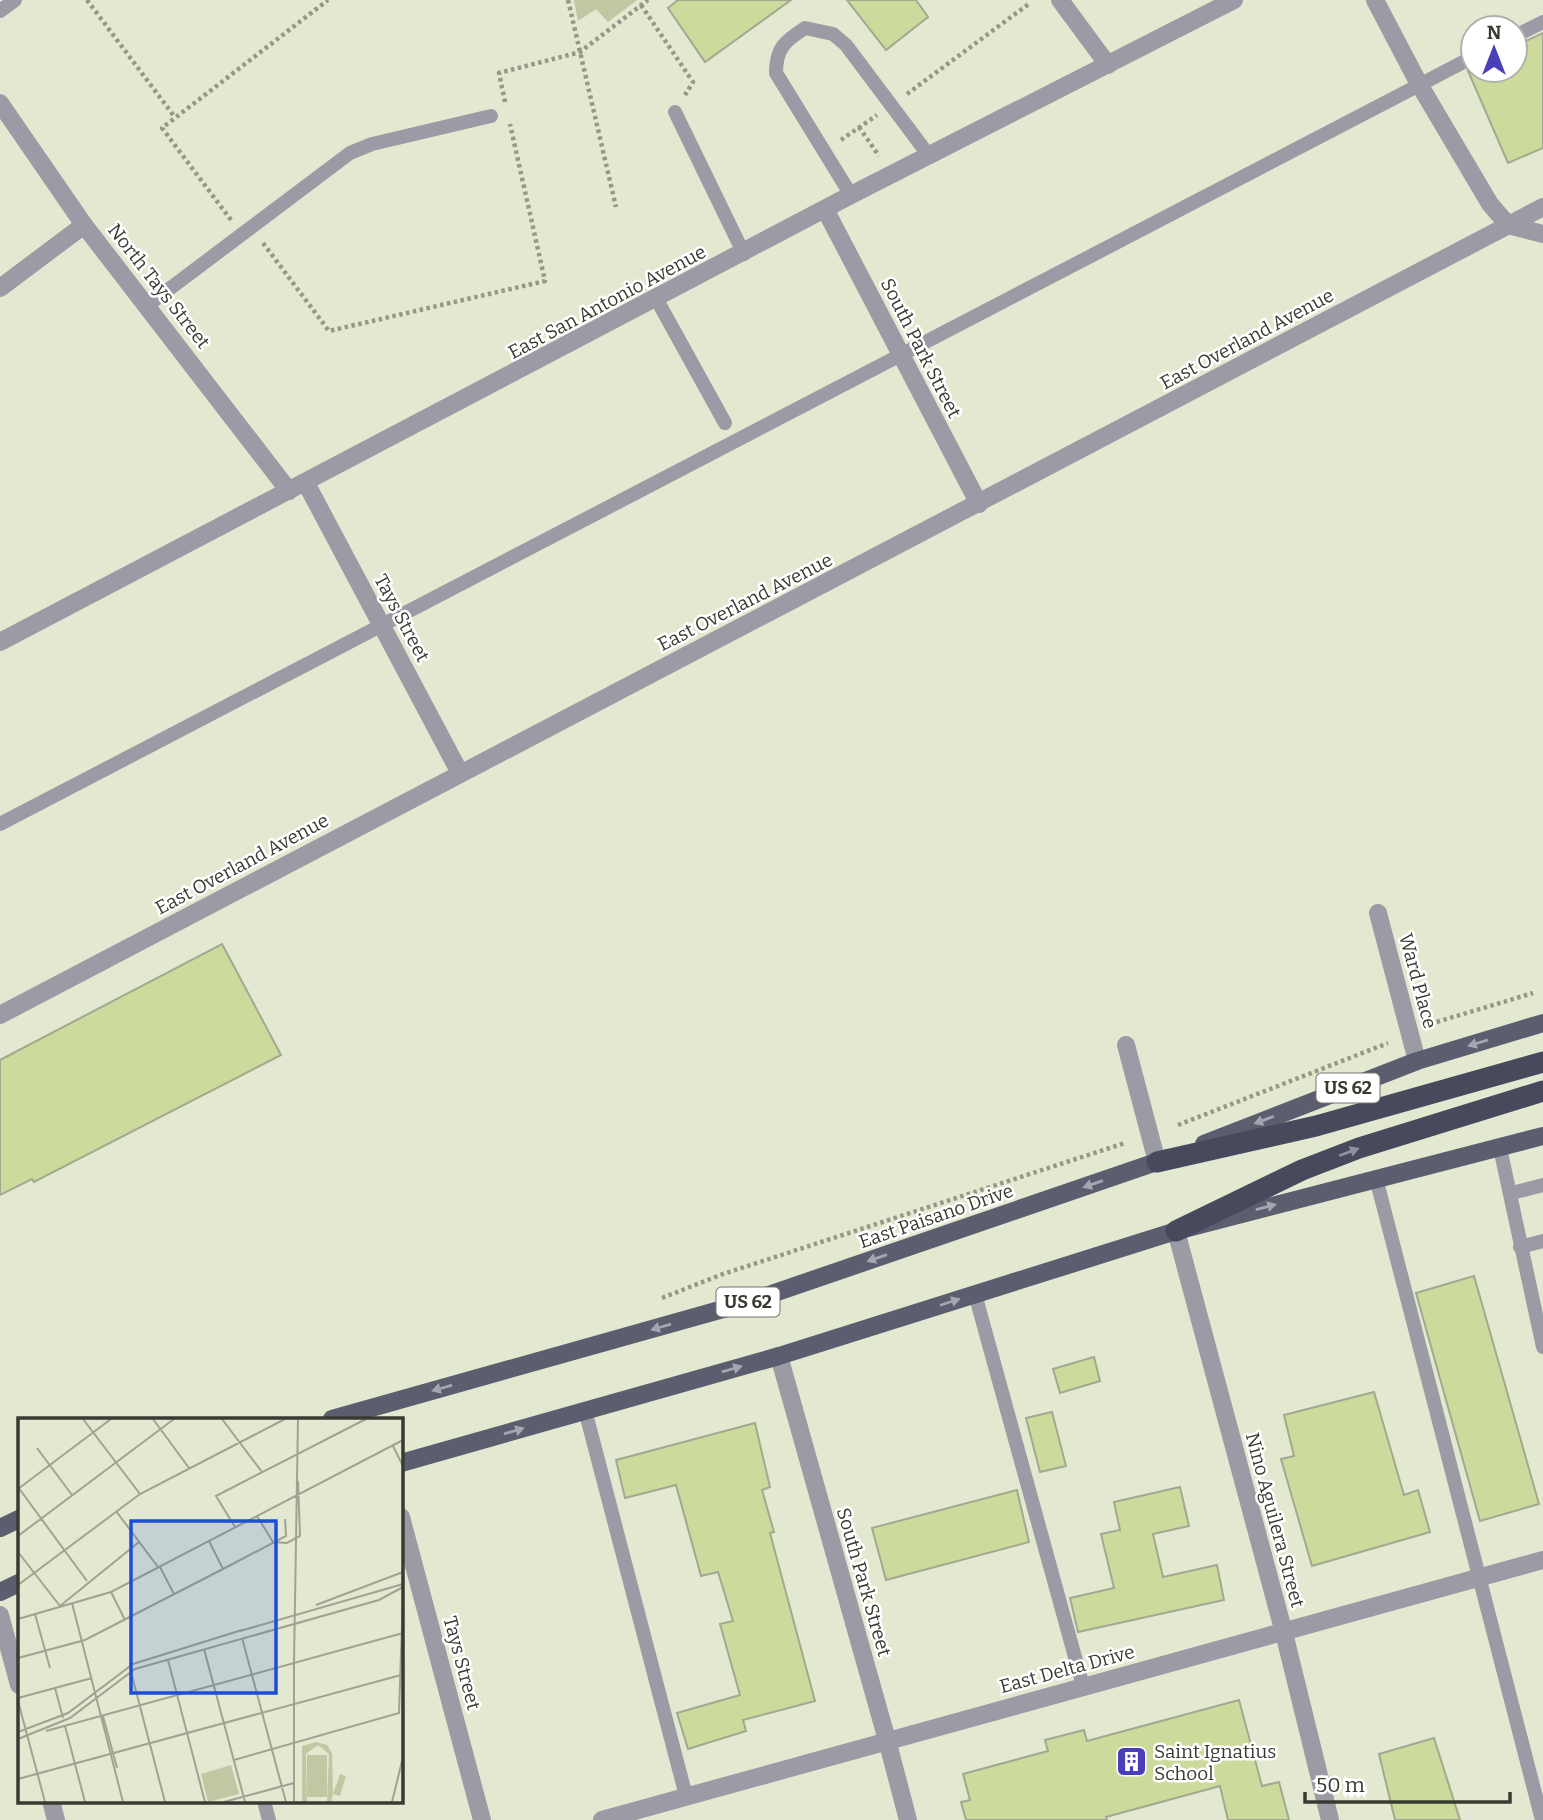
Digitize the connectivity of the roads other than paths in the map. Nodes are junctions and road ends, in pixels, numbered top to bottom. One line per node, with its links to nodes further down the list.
1 (16, 0): 5 (lane)
2 (1060, 0): 7 (street)
3 (1234, 0): 7 (street, East San Antonio Avenue)
4 (1376, 0): 8 (street)
5 (0, 11)
6 (1459, 64): 8 (lane)
7 (1108, 65): 12 (street, East San Antonio Avenue)
8 (1419, 84): 17 (street); 23 (lane)
9 (0, 103): 16 (street, North Tays Street)
10 (675, 112): 19 (lane)
11 (491, 117): 22 (lane)
12 (930, 157): 13 (street, East San Antonio Avenue); 13 (lane)
13 (851, 195): 15 (street, East San Antonio Avenue)
14 (1543, 207): 17 (street, East Overland Avenue)
15 (826, 211): 19 (street, East San Antonio Avenue); 23 (street, South Park Street)
16 (85, 225): 20 (street); 22 (street, North Tays Street)
17 (1508, 225): 18 (street); 27 (street, East Overland Avenue)
18 (1543, 234)
19 (744, 254): 21 (street, East San Antonio Avenue)
20 (0, 288)
21 (657, 300): 24 (lane); 25 (street, East San Antonio Avenue)
22 (148, 305): 26 (street, North Tays Street)
23 (902, 357): 27 (street, South Park Street); 28 (lane)
24 (725, 423)
25 (306, 483): 26 (street, East San Antonio Avenue); 28 (street, Tays Street)
26 (289, 491): 29 (street, East San Antonio Avenue)
27 (979, 504): 30 (street, East Overland Avenue)
28 (381, 624): 30 (street, Tays Street); 31 (lane)
29 (0, 642)
30 (460, 773): 33 (street, East Overland Avenue)
31 (0, 824)
32 (1378, 913): 36 (street, Ward Place)
33 (0, 1015)
34 (1543, 1023): 36 (main road, East Paisano Drive / US 62, one-way to 36)
35 (1126, 1045): 41 (street)
36 (1417, 1061): 41 (main road, East Paisano Drive / US 62, one-way to 41)
37 (1543, 1062): 41 (highway)
38 (1543, 1091): 45 (highway, one-way to 38)
39 (1543, 1136): 40 (main road)
40 (1500, 1147): 42 (main road); 44 (lane)
41 (1157, 1162): 52 (main road, East Paisano Drive / US 62, one-way to 52)
42 (1376, 1178): 45 (main road, one-way to 42); 58 (lane)
43 (1543, 1185): 44 (lane)
44 (1512, 1193): 47 (lane)
45 (1176, 1231): 48 (main road); 62 (street, Nino Aguilera Street)
46 (1543, 1241): 47 (lane)
47 (1520, 1247): 49 (lane)
48 (975, 1294): 50 (main road, one-way to 48); 65 (lane)
49 (1543, 1348)
50 (779, 1356): 51 (main road, one-way to 50); 66 (street, South Park Street)
51 (585, 1410): 53 (main road, one-way to 51); 67 (lane)
52 (336, 1418)
53 (402, 1463)
54 (18, 1519): 56 (main road)
55 (402, 1521): 72 (street, Tays Street)
56 (0, 1528)
57 (1543, 1560): 58 (street, East Delta Drive)
58 (1478, 1578): 62 (street, East Delta Drive); 76 (lane)
59 (18, 1583): 60 (main road)
60 (0, 1592)
61 (0, 1615): 63 (street)
62 (1284, 1633): 65 (street, East Delta Drive); 75 (street, Nino Aguilera Street)
63 (14, 1642): 64 (street)
64 (18, 1676)
65 (1083, 1686): 66 (street, East Delta Drive)
66 (887, 1740): 67 (street, East Delta Drive); 74 (street, South Park Street)
67 (686, 1796): 73 (street, East Delta Drive)
68 (51, 1802): 70 (street)
69 (264, 1802): 71 (lane)
70 (56, 1820)
71 (269, 1820)
72 (482, 1820)
73 (602, 1820)
74 (908, 1820)
75 (1330, 1820)
76 (1542, 1820)

